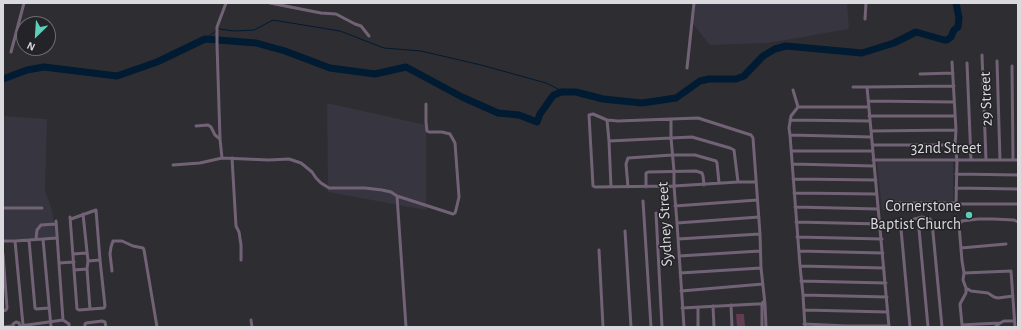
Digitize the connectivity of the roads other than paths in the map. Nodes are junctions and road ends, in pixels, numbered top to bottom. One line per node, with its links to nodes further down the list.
1 (24, 3): 8 (street)
2 (226, 3): 37 (street)
3 (270, 3): 7 (street)
4 (694, 3): 14 (street)
5 (866, 3): 6 (street)
6 (865, 19)
7 (369, 36)
8 (11, 52)
9 (982, 55): 50 (street)
10 (997, 61): 51 (street, 29 Street)
11 (952, 62): 15 (street)
12 (967, 63): 49 (street)
13 (1012, 66): 52 (street)
14 (687, 68)
15 (954, 73): 16 (street); 17 (street)
16 (920, 74)
17 (954, 86): 19 (street); 22 (street)
18 (853, 87): 19 (street)
19 (867, 87): 21 (street)
20 (793, 90): 24 (street)
21 (868, 101): 22 (street); 25 (street)
22 (954, 102): 27 (street)
23 (426, 104): 74 (street)
24 (798, 107): 25 (street); 30 (street)
25 (868, 107): 26 (street)
26 (869, 116): 27 (street); 31 (street)
27 (954, 116): 33 (street)
28 (672, 119): 29 (street); 38 (street, Sydney Street); 63 (street)
29 (607, 120): 39 (street); 67 (street)
30 (790, 120): 31 (street); 35 (street)
31 (870, 121): 34 (street)
32 (196, 126): 37 (street)
33 (956, 130): 34 (street); 41 (street)
34 (871, 131): 36 (street)
35 (790, 135): 36 (street); 42 (street)
36 (872, 137): 40 (street)
37 (220, 138): 45 (street)
38 (671, 138): 39 (street); 44 (street, Sydney Street); 62 (street)
39 (609, 141): 67 (street)
40 (872, 145): 41 (street); 43 (street)
41 (955, 145): 48 (street)
42 (791, 151): 43 (street); 54 (street)
43 (873, 151): 47 (street)
44 (672, 155): 57 (street, Sydney Street); 64 (street); 68 (street)
45 (222, 158): 46 (street); 55 (street)
46 (232, 158): 74 (street); 115 (street)
47 (873, 160): 48 (street, 32nd Street); 56 (street)
48 (957, 160): 49 (street, 32nd Street); 58 (street)
49 (971, 160): 50 (street, 32nd Street)
50 (986, 160): 51 (street, 32nd Street)
51 (1000, 160): 52 (street, 32nd Street)
52 (1013, 160): 53 (street, 32nd Street)
53 (1018, 160)
54 (792, 164): 56 (street); 60 (street)
55 (172, 165)
56 (874, 166): 61 (street)
57 (674, 171): 65 (street); 66 (street, Sydney Street); 69 (street)
58 (956, 174): 59 (street); 70 (street)
59 (1018, 175)
60 (793, 179): 61 (street); 72 (street)
61 (876, 180): 73 (street)
62 (738, 182): 63 (street); 64 (street)
63 (756, 182): 75 (street)
64 (719, 183): 65 (street)
65 (704, 184): 66 (street)
66 (674, 186): 69 (street); 80 (street, Sydney Street)
67 (611, 187): 68 (street)
68 (628, 187): 69 (street)
69 (646, 187)
70 (956, 188): 71 (street); 78 (street)
71 (1018, 189)
72 (794, 193): 73 (street); 81 (street)
73 (877, 194): 84 (street)
74 (397, 196): 165 (street)
75 (757, 200): 80 (street); 87 (street)
76 (643, 201): 168 (street)
77 (896, 203): 78 (street)
78 (957, 204): 79 (street)
79 (1018, 204)
80 (675, 206): 91 (street, Sydney Street)
81 (795, 207): 84 (street); 89 (street)
82 (3, 208): 83 (street)
83 (42, 208)
84 (878, 209): 92 (street)
85 (656, 213): 169 (street)
86 (83, 214): 109 (street); 111 (street); 114 (street)
87 (759, 216): 91 (street); 94 (street)
88 (918, 218): 177 (street); 178 (street); 179 (street)
89 (796, 222): 92 (street); 95 (street)
90 (1018, 222): 105 (street)
91 (677, 223): 99 (street, Sydney Street)
92 (880, 224): 100 (street)
93 (625, 231): 167 (street)
94 (760, 234): 99 (street); 107 (street)
95 (797, 237): 100 (street); 108 (street)
96 (57, 238): 97 (street); 98 (street); 118 (street)
97 (36, 239): 98 (street); 101 (street)
98 (43, 239): 139 (street)
99 (678, 239): 113 (street, Sydney Street)
100 (882, 239): 110 (street)
101 (29, 240): 103 (street); 139 (street)
102 (3, 241): 103 (street)
103 (15, 241): 151 (street)
104 (1006, 244): 105 (street)
105 (961, 248): 126 (street)
106 (599, 250): 166 (street)
107 (760, 251): 113 (street); 121 (street)
108 (799, 252): 110 (street); 119 (street)
109 (86, 253): 111 (street); 116 (street)
110 (883, 253): 122 (street)
111 (73, 254): 117 (street)
112 (3, 255): 143 (street)
113 (679, 256): 125 (street, Sydney Street)
114 (100, 260): 116 (street); 141 (street)
115 (241, 260)
116 (88, 261): 120 (street)
117 (74, 262): 118 (street); 123 (street)
118 (59, 263): 145 (street)
119 (800, 266): 122 (street); 127 (street)
120 (87, 268): 123 (street); 141 (street)
121 (761, 268): 125 (street); 129 (street)
122 (884, 268): 128 (street)
123 (74, 270): 141 (street)
124 (112, 271): 163 (street)
125 (680, 273): 131 (street, Sydney Street)
126 (964, 273): 130 (street); 133 (street)
127 (802, 281): 128 (street); 132 (street)
128 (886, 283): 134 (street)
129 (763, 284): 131 (street); 135 (street)
130 (966, 288): 133 (street); 156 (street)
131 (681, 290): 140 (street, Sydney Street)
132 (803, 295): 134 (street); 142 (street)
133 (1013, 296): 148 (street)
134 (887, 297): 144 (street)
135 (764, 303): 136 (street); 147 (street)
136 (731, 305): 137 (street); 173 (street)
137 (713, 306): 138 (street); 172 (street)
138 (698, 307): 140 (street); 171 (street)
139 (49, 308): 149 (street)
140 (682, 308): 170 (street, Sydney Street)
141 (90, 309)
142 (804, 310): 144 (street); 152 (street)
143 (3, 312)
144 (888, 312): 155 (street)
145 (63, 320): 149 (street); 160 (street)
146 (252, 320): 164 (street)
147 (764, 320): 174 (street); 175 (street)
148 (1014, 321): 157 (street); 180 (street)
149 (50, 322): 151 (street); 159 (street)
150 (13, 326): 151 (street); 158 (street)
151 (21, 326)
152 (805, 326): 153 (street)
153 (846, 326): 154 (street)
154 (861, 326): 176 (street)
155 (889, 326): 176 (street)
156 (962, 326): 157 (street)
157 (994, 326)
158 (3, 327)
159 (51, 327)
160 (69, 327)
161 (85, 327): 162 (street)
162 (106, 327)
163 (157, 327)
164 (252, 327)
165 (406, 327)
166 (603, 327)
167 (631, 327)
168 (651, 327)
169 (662, 327)
170 (684, 327)
171 (698, 327)
172 (714, 327)
173 (732, 327)
174 (762, 327)
175 (766, 327)
176 (875, 327)
177 (910, 327)
178 (928, 327)
179 (942, 327)
180 (1014, 327)

